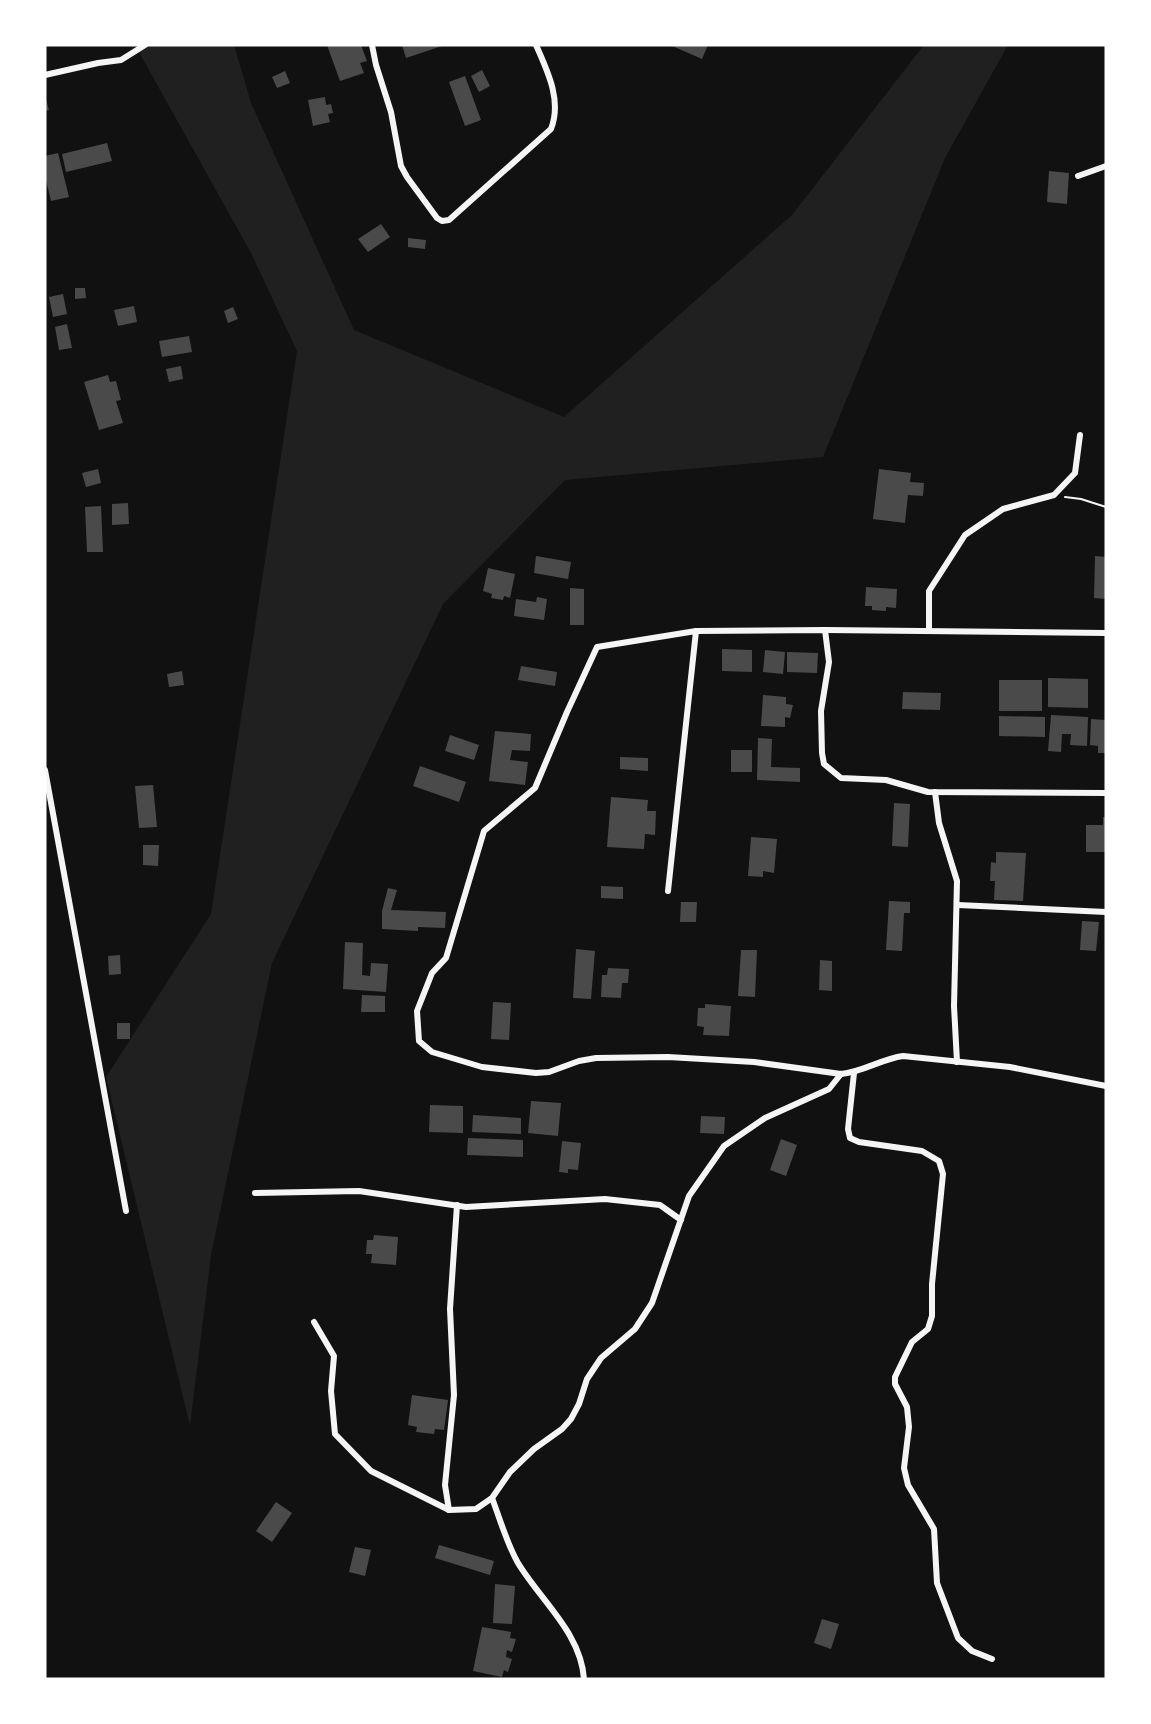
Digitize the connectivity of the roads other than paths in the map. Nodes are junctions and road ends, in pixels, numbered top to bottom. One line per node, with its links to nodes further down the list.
1 (145, 45): 4 (street)
2 (372, 45): 3 (street)
3 (536, 45)
4 (45, 75)
5 (1106, 166): 6 (street)
6 (1078, 176)
7 (1080, 435): 10 (street)
8 (825, 630): 9 (street); 10 (street); 13 (street)
9 (696, 631): 15 (street); 20 (street)
10 (929, 631): 11 (street)
11 (1106, 633)
12 (45, 770): 24 (street)
13 (935, 792): 14 (street); 16 (street)
14 (1106, 793)
15 (668, 891)
16 (958, 905): 17 (street); 18 (street)
17 (1106, 912)
18 (957, 1062): 19 (street); 21 (street)
19 (854, 1073): 20 (street); 29 (street)
20 (841, 1074): 25 (street)
21 (1106, 1086)
22 (255, 1193): 23 (street)
23 (457, 1205): 25 (street); 28 (street)
24 (126, 1211)
25 (681, 1220): 27 (street)
26 (314, 1322): 28 (street)
27 (492, 1498): 28 (street); 30 (street)
28 (449, 1510)
29 (992, 1659)
30 (584, 1679)

